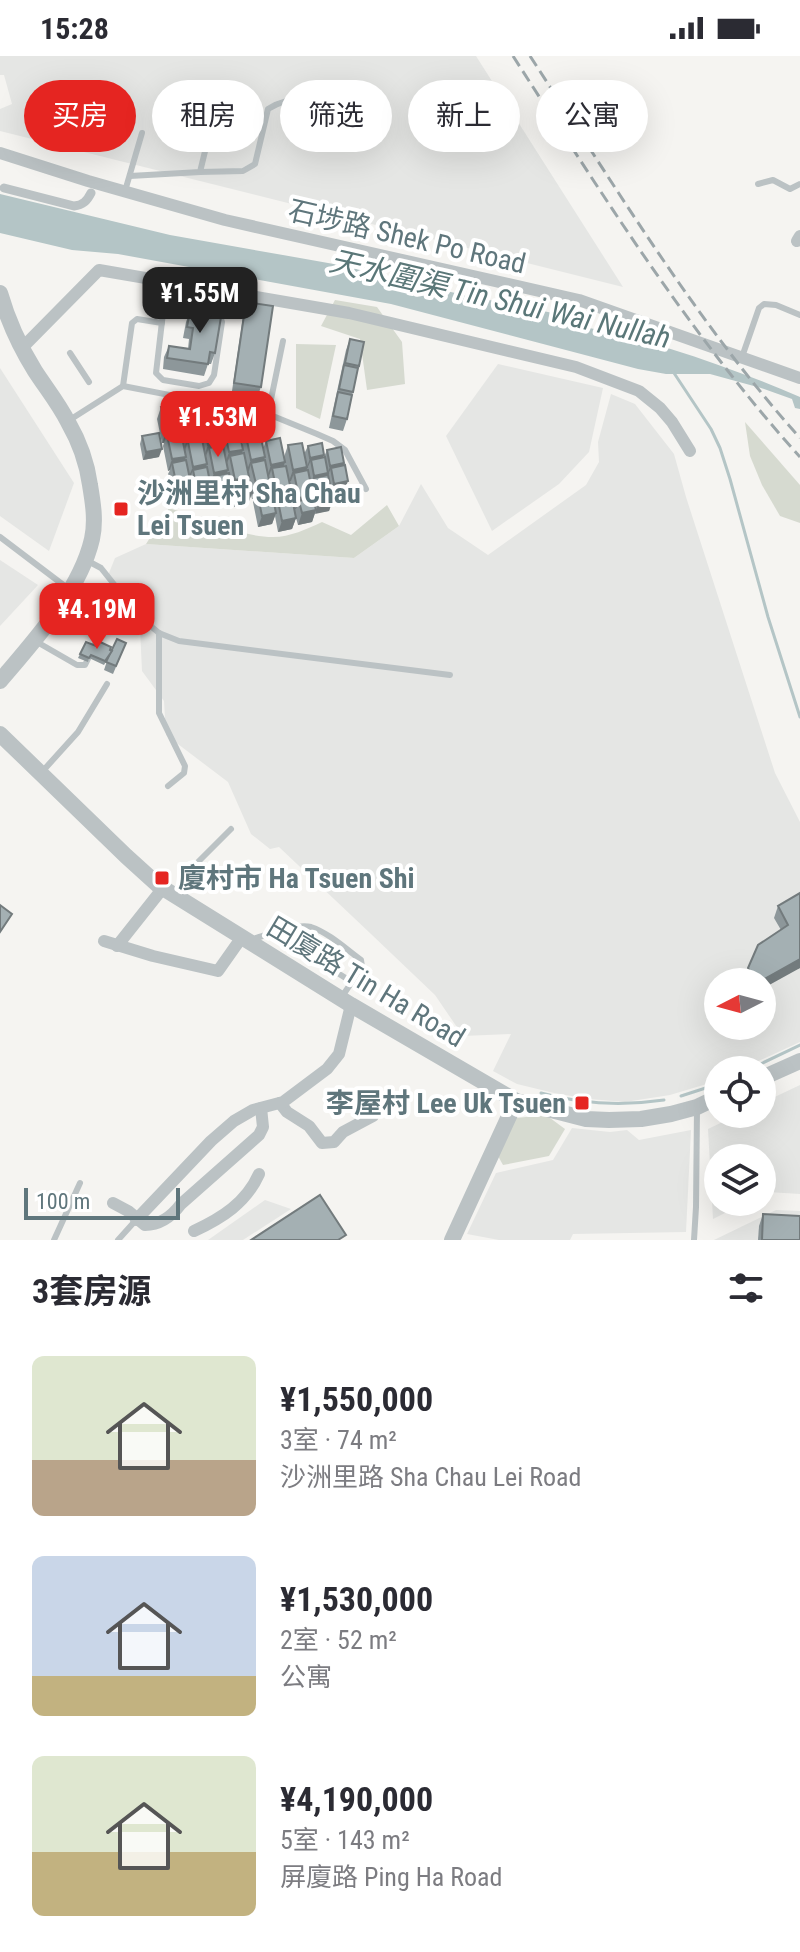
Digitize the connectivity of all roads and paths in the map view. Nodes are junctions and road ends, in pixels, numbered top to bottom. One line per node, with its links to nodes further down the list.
1 (280, 102): 5 (lane)
2 (142, 133): 6 (lane)
3 (205, 152): 5 (lane)
4 (0, 153): 10 (street, 石埗路 Shek Po Road)
5 (200, 172): 6 (lane)
6 (130, 176): 10 (lane)
7 (758, 184): 8 (lane)
8 (800, 184)
9 (4, 188): 11 (street)
10 (125, 191): 20 (street, 石埗路 Shek Po Road)
11 (91, 193)
12 (0, 293): 17 (street)
13 (800, 315): 20 (lane)
14 (162, 323): 16 (lane); 16 (lane); 23 (lane)
15 (283, 341): 24 (lane)
16 (158, 347): 18 (lane)
17 (22, 348): 25 (street); 26 (street)
18 (168, 349)
19 (70, 353): 22 (lane)
20 (742, 358): 21 (street, 石埗路 Shek Po Road)
21 (800, 378)
22 (89, 382)
23 (123, 386): 24 (lane); 25 (lane)
24 (268, 414): 27 (lane)
25 (68, 421): 29 (street)
26 (690, 451)
27 (366, 489)
28 (0, 537): 30 (lane)
29 (86, 560): 30 (street); 32 (lane)
30 (70, 590): 31 (street)
31 (59, 605): 33 (street); 33 (lane)
32 (159, 633): 34 (lane); 39 (lane)
33 (34, 640): 35 (street)
34 (450, 675)
35 (0, 681)
36 (107, 684): 38 (lane)
37 (0, 734): 38 (street, 田廈路 Tin Ha Road)
38 (41, 773): 41 (street, 田廈路 Tin Ha Road)
39 (168, 786)
40 (231, 829): 41 (lane)
41 (168, 891): 42 (street, 田廈路 Tin Ha Road); 42 (street)
42 (245, 939): 44 (lane); 45 (street, 田廈路 Tin Ha Road)
43 (304, 952): 44 (lane)
44 (352, 982): 45 (lane)
45 (346, 1001): 48 (street, 田廈路 Tin Ha Road); 49 (street)
46 (800, 1061): 47 (street)
47 (776, 1072)
48 (516, 1101): 51 (street, 田廈路 Tin Ha Road); 61 (street)
49 (280, 1103): 52 (street); 53 (street)
50 (704, 1104): 51 (street, 田廈路 Tin Ha Road)
51 (697, 1107): 62 (lane)
52 (261, 1108): 57 (street); 58 (street)
53 (373, 1116)
54 (259, 1174): 57 (street)
55 (80, 1183): 59 (lane)
56 (113, 1203): 58 (street)
57 (173, 1215): 58 (street)
58 (136, 1220): 60 (lane)
59 (54, 1240)
60 (118, 1240)
61 (452, 1240)
62 (694, 1240)

